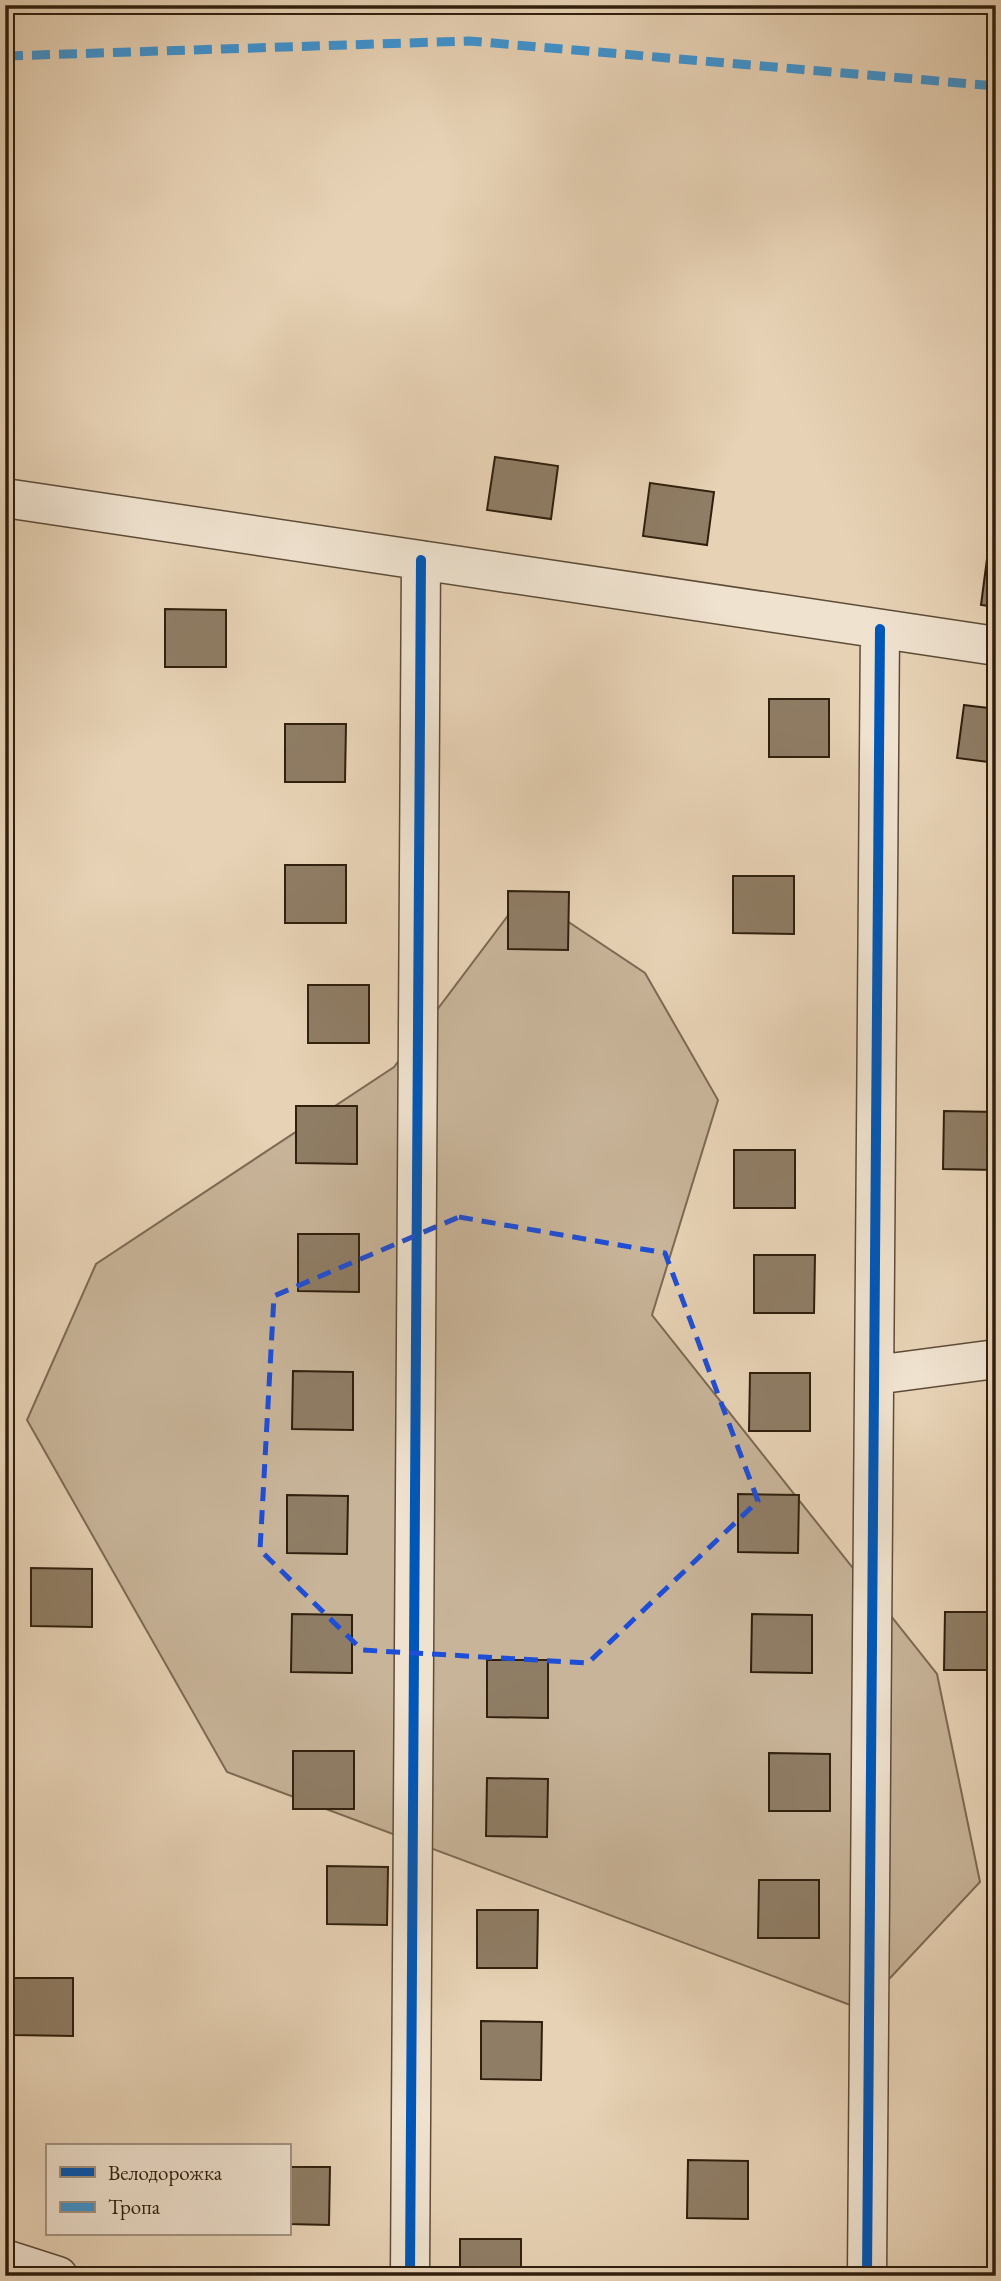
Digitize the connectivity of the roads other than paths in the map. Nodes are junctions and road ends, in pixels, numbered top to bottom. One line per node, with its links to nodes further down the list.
1 (5, 498): 2 (street)
2 (421, 560): 3 (street); 9 (street)
3 (880, 629): 4 (street); 6 (street)
4 (996, 646)
5 (996, 1359): 6 (street)
6 (875, 1375): 10 (street)
7 (5, 2259): 8 (street)
8 (58, 2276)
9 (410, 2276)
10 (867, 2276)

